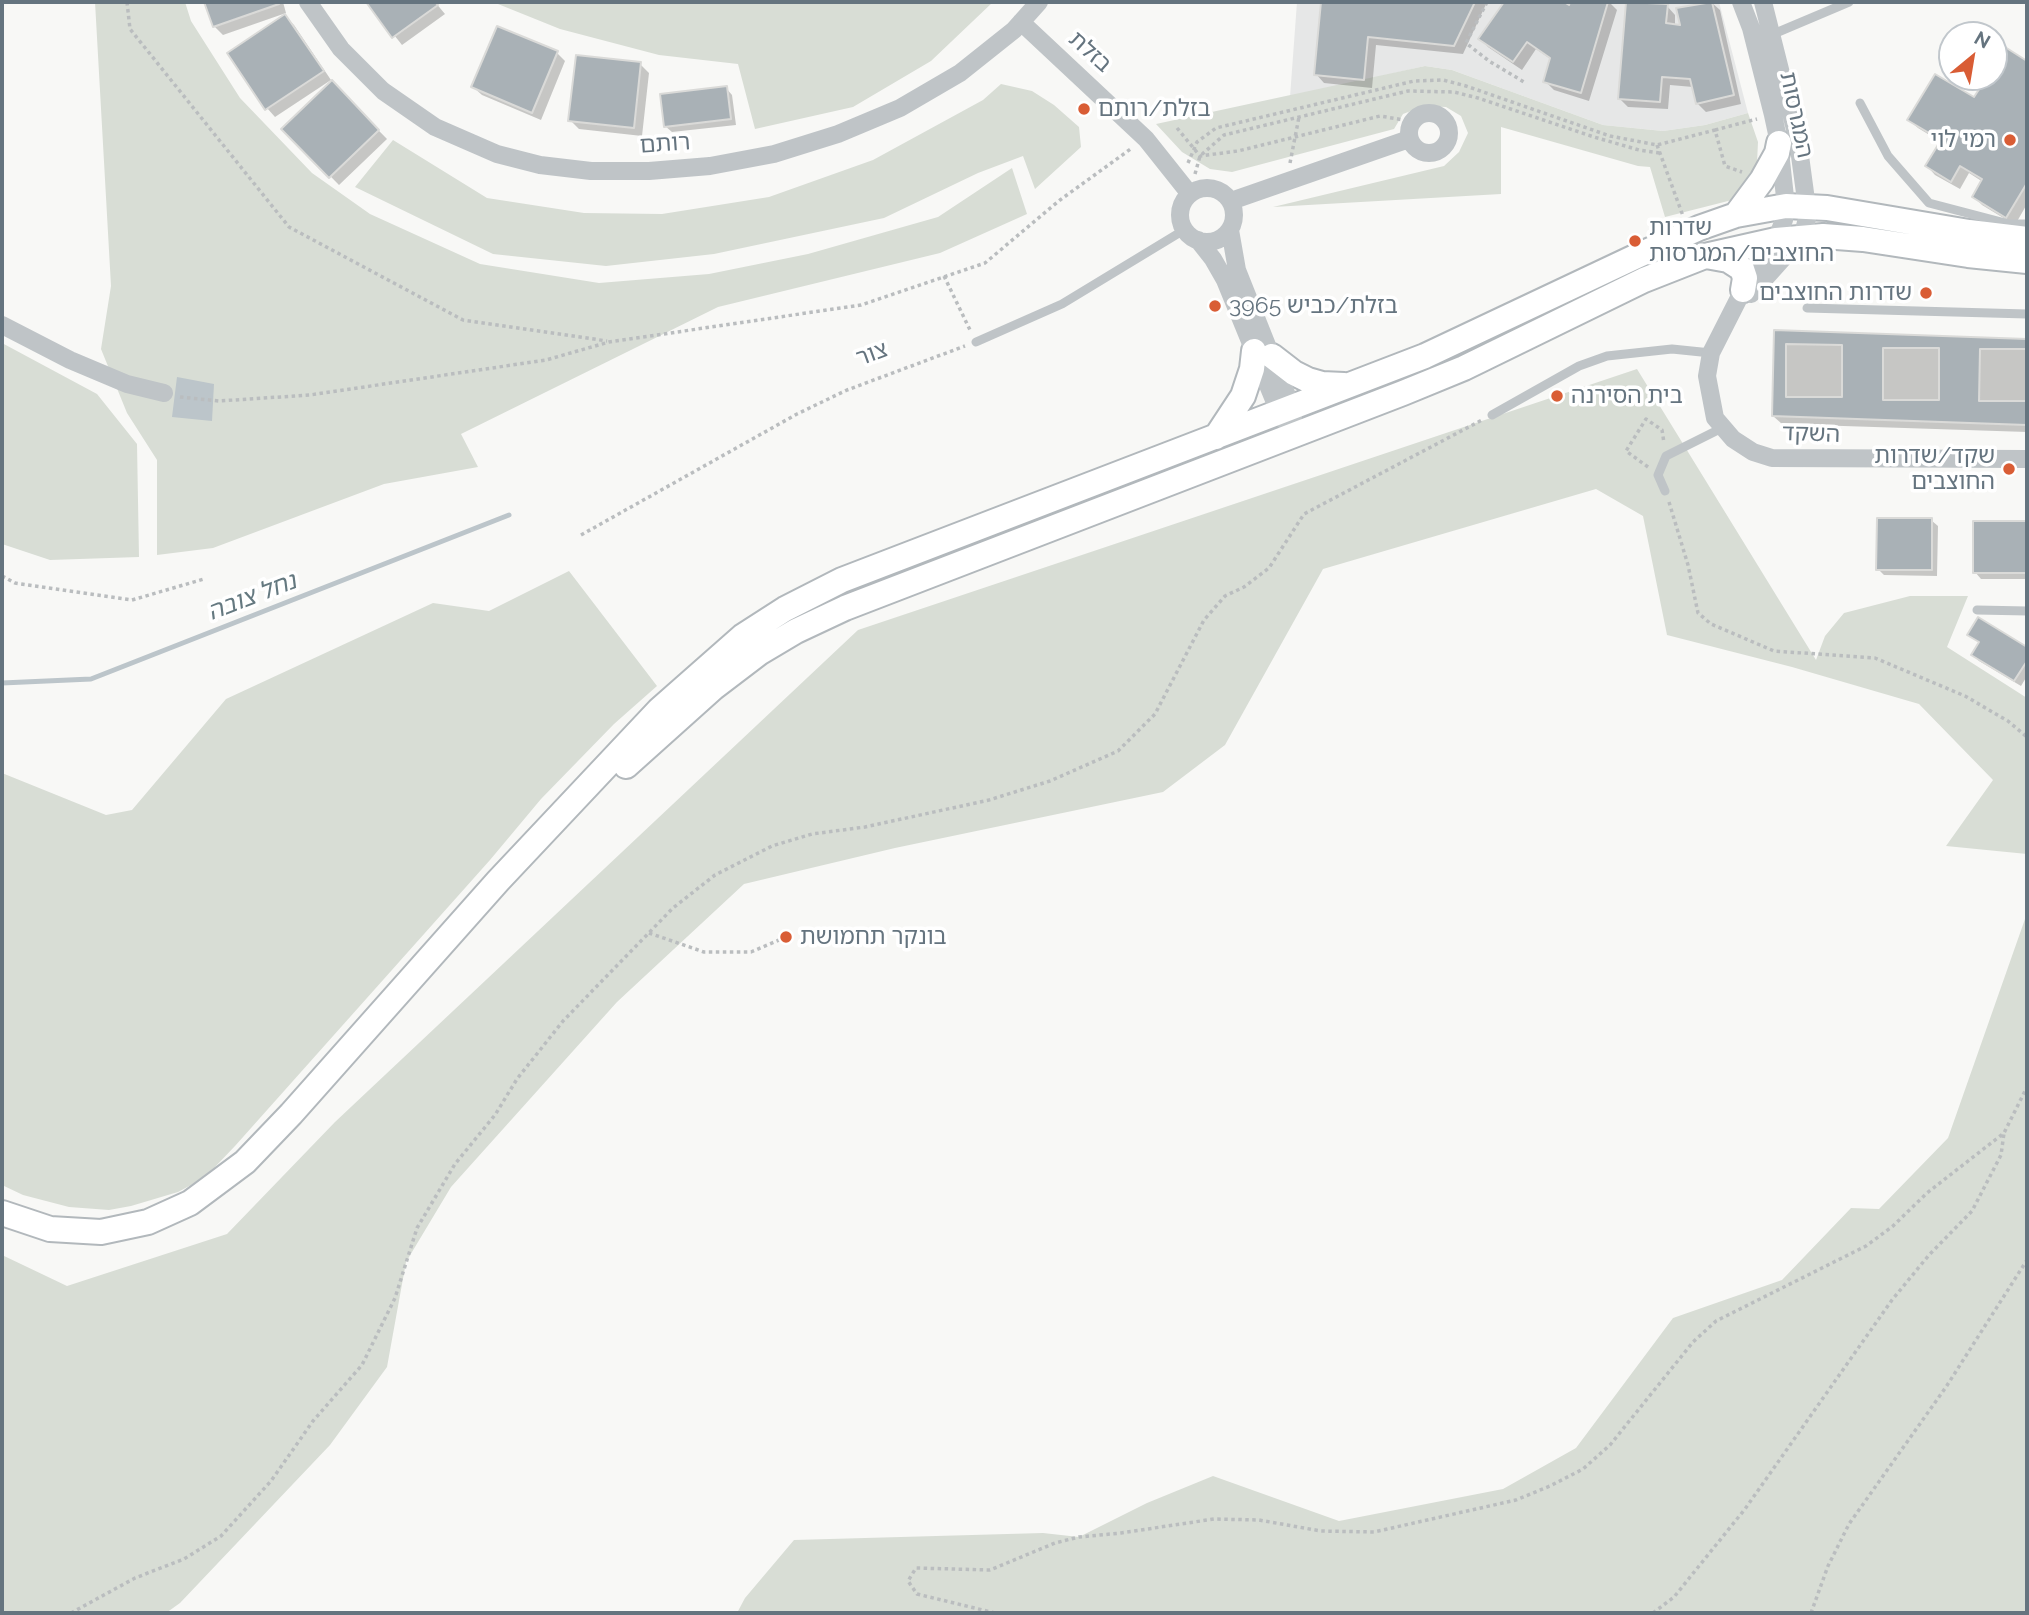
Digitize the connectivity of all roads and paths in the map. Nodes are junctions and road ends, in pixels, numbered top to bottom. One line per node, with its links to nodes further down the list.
1 (127, 2): 43 (path)
2 (308, 2): 8 (street, רותם)
3 (1039, 2): 8 (street, רותם)
4 (1487, 2): 10 (path)
5 (1741, 2): 12 (street, המגרסות)
6 (1763, 2): 9 (street, המגרסות)
7 (1849, 2): 9 (lane)
8 (1021, 22): 18 (street, בזלת)
9 (1771, 35): 26 (street, המגרסות)
10 (1524, 82)
11 (1860, 103): 28 (lane)
12 (1773, 115): 16 (path); 19 (street, המגרסות)
13 (1299, 117): 17 (path)
14 (1177, 128): 21 (path)
15 (1411, 130): 17 (path); 23 (street)
16 (1716, 130): 20 (path); 22 (path)
17 (1295, 138): 21 (path); 23 (path)
18 (1146, 139): 24 (street, בזלת); 37 (path)
19 (1779, 143): 22 (main road); 26 (street, המגרסות)
20 (1657, 145): 21 (path); 30 (path)
21 (1195, 148): 24 (path)
22 (1762, 180): 27 (main road)
23 (1286, 181): 25 (street)
24 (1185, 187): 25 (street); 31 (street)
25 (1231, 201): 29 (street)
26 (1797, 206): 27 (main road); 32 (street, המגרסות); 33 (main road); 34 (street, המגרסות)
27 (1736, 215): 30 (main road)
28 (2027, 223)
29 (1230, 230): 31 (street); 46 (street)
30 (1689, 232): 47 (main road)
31 (1191, 235): 44 (lane); 46 (street)
32 (1802, 237): 34 (main road); 36 (main road); 41 (street, השקד)
33 (2027, 239)
34 (1776, 240): 35 (main road); 38 (street, השקד)
35 (1705, 256): 38 (main road); 52 (main road)
36 (2027, 261)
37 (944, 276): 43 (path); 44 (path)
38 (1743, 290): 41 (street, השקד)
39 (1807, 308): 40 (lane)
40 (2027, 314)
41 (1730, 317): 45 (street, השקד)
42 (2, 325): 48 (street)
43 (609, 342): 48 (path)
44 (976, 342): 58 (path, צור)
45 (1711, 352): 50 (lane); 51 (street, השקד)
46 (1263, 353): 47 (main road); 49 (street); 53 (main road)
47 (1352, 385): 49 (main road)
48 (164, 393)
49 (1286, 410): 52 (street); 53 (main road)
50 (1492, 415): 65 (path)
51 (1723, 428): 54 (lane); 55 (street, השקד)
52 (1295, 434): 64 (main road)
53 (1216, 437): 64 (main road)
54 (1666, 456): 56 (lane); 56 (path)
55 (2027, 459)
56 (1658, 474): 57 (lane)
57 (1665, 491): 63 (path)
58 (581, 535)
59 (2, 576): 60 (path)
60 (204, 579)
61 (1977, 610): 62 (lane)
62 (2027, 611)
63 (2027, 737)
64 (498, 881): 69 (main road)
65 (649, 933): 66 (path); 71 (path)
66 (786, 937)
67 (2027, 1087): 68 (path)
68 (2004, 1133): 72 (path); 73 (path)
69 (2, 1213)
70 (2027, 1260): 74 (path)
71 (71, 1613)
72 (995, 1613)
73 (1653, 1613)
74 (1811, 1613)

